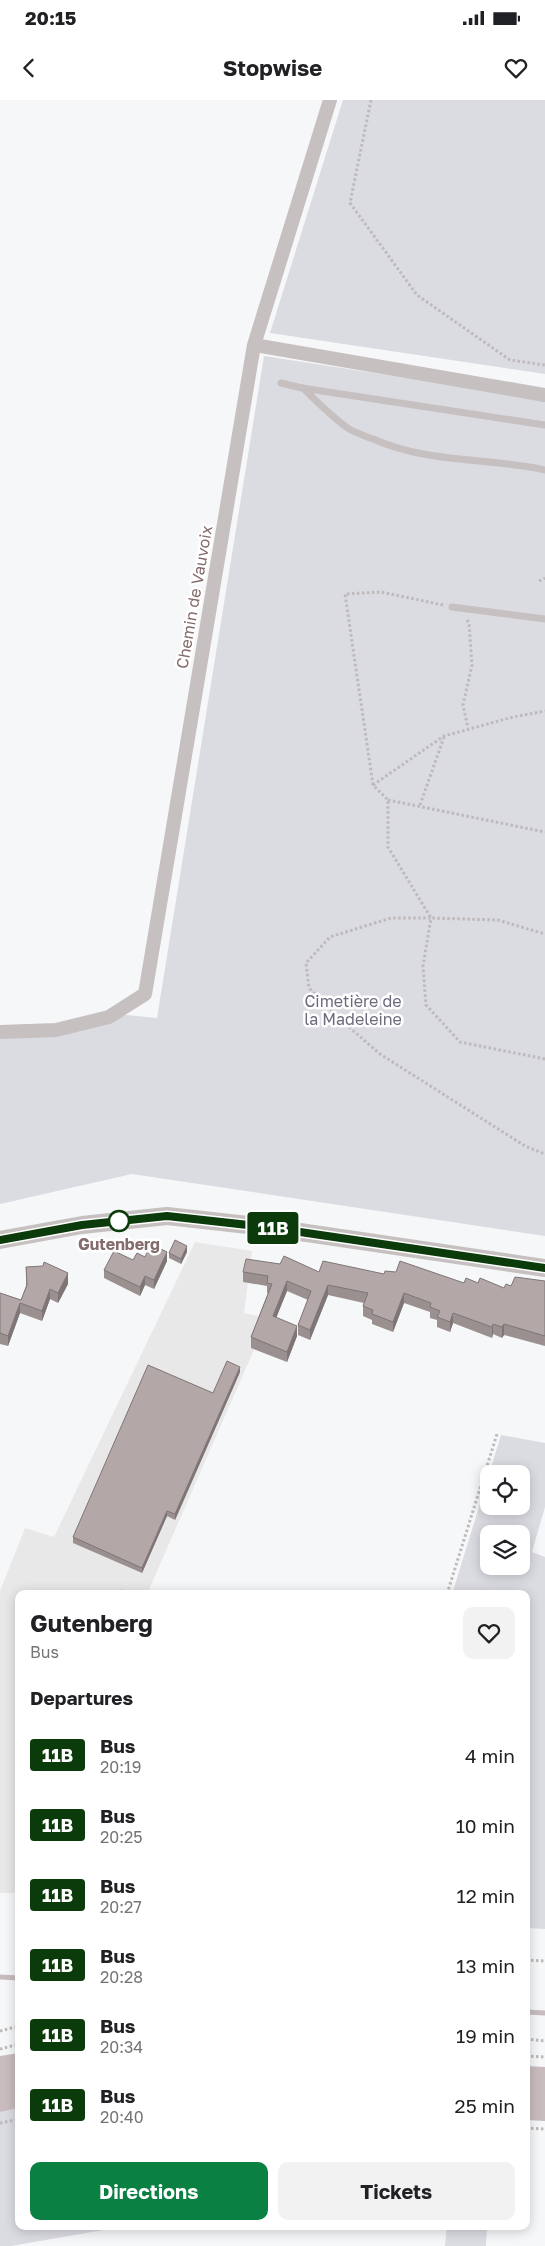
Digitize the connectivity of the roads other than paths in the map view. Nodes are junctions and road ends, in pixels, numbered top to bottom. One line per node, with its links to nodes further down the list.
1 (330, 100): 2 (street, Chemin de Vauvoix)
2 (254, 345): 5 (street); 10 (street, Chemin de Vauvoix)
3 (281, 383): 4 (lane)
4 (302, 388): 6 (lane); 7 (lane)
5 (545, 395)
6 (545, 424)
7 (545, 470)
8 (452, 607): 9 (lane)
9 (545, 620)
10 (0, 1032)
11 (0, 1240): 12 (street)
12 (545, 1268)

